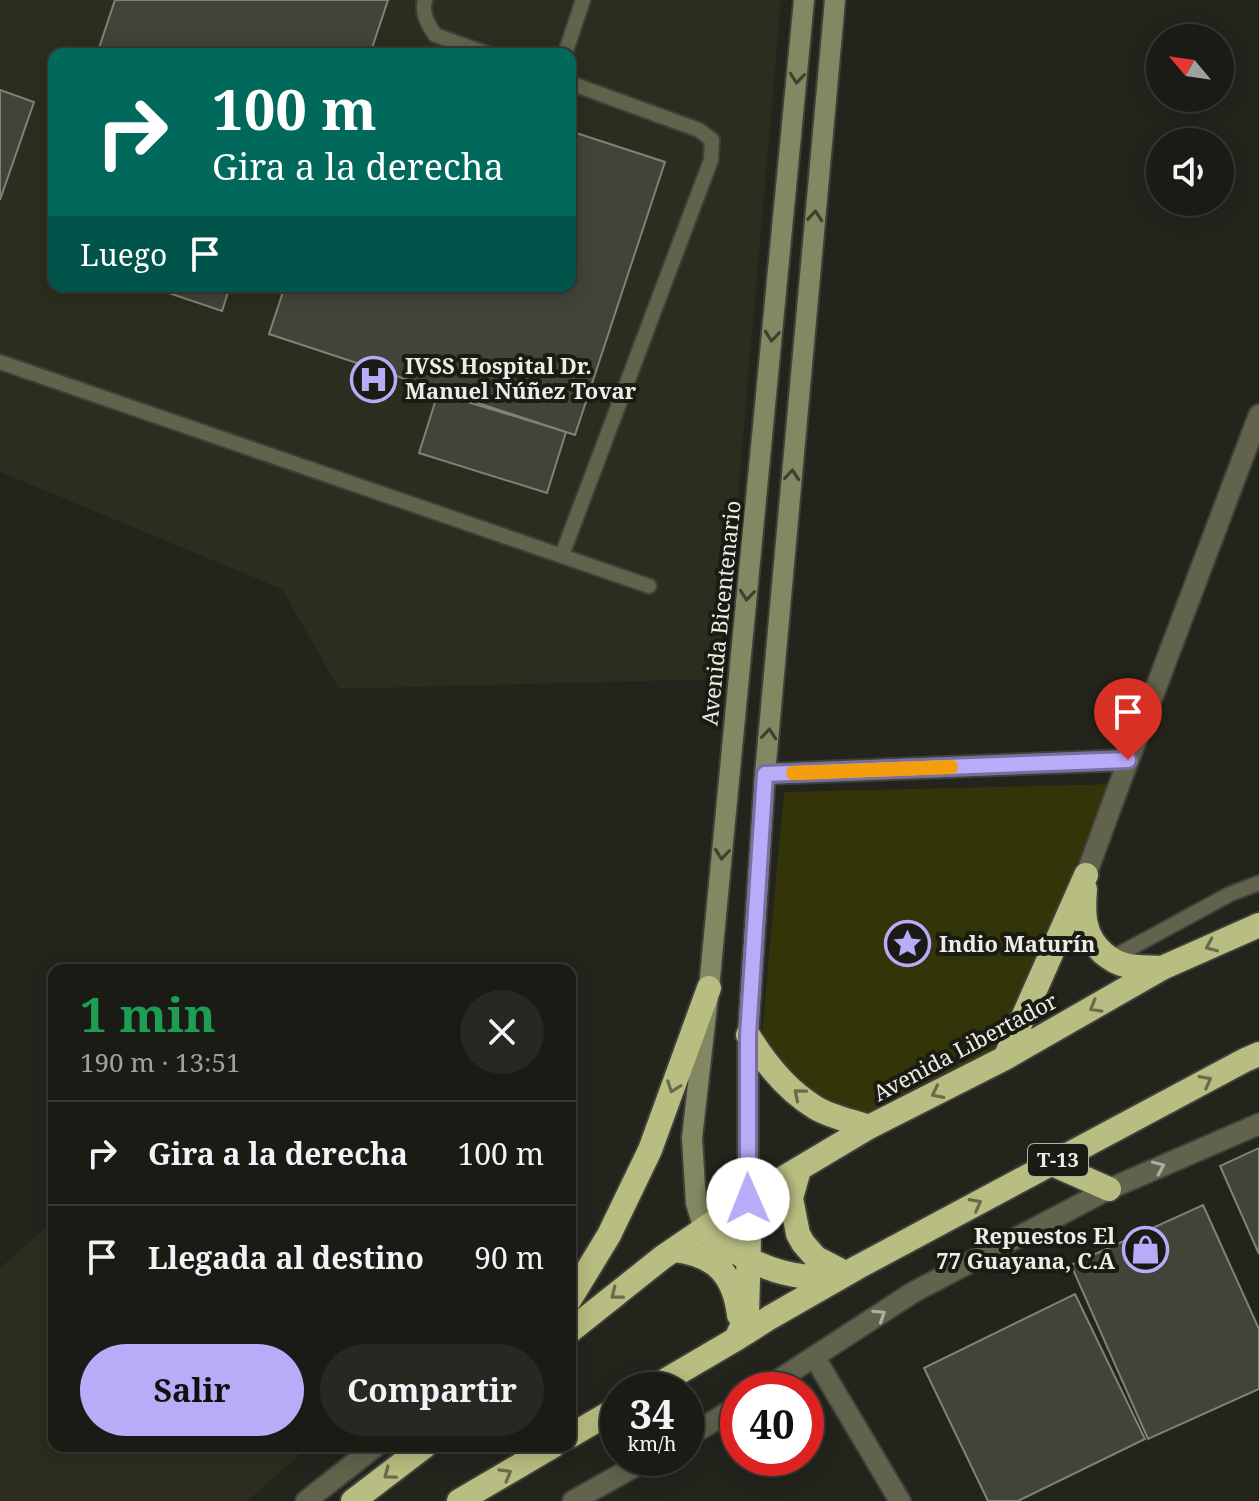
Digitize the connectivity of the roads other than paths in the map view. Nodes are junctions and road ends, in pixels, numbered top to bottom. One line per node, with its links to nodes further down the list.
1 (425, 0): 5 (lane)
2 (583, 0): 6 (lane)
3 (804, 0): 19 (street, Avenida Bicentenario, one-way to 19)
4 (835, 0): 13 (street, one-way to 4)
5 (471, 48)
6 (567, 48)
7 (576, 85): 10 (lane)
8 (0, 362): 10 (lane)
9 (1259, 415): 12 (street)
10 (562, 555): 11 (lane)
11 (649, 586)
12 (1128, 760): 13 (street); 14 (street)
13 (765, 774): 20 (street)
14 (1086, 875): 17 (highway); 21 (highway)
15 (1259, 883): 17 (lane)
16 (1259, 925): 18 (highway, Avenida Libertador, one-way to 18)
17 (1110, 959): 18 (highway)
18 (1162, 968): 21 (highway, Avenida Libertador, one-way to 21)
19 (709, 988): 29 (street, Avenida Bicentenario); 33 (highway, one-way to 33)
20 (748, 1035): 24 (highway, one-way to 20); 28 (street)
21 (1005, 1058): 24 (highway, Avenida Libertador, one-way to 24)
22 (1254, 1059): 25 (highway, T-13, one-way to 22)
23 (1259, 1124): 27 (street, T-13, one-way to 23)
24 (869, 1127): 26 (highway, Avenida Libertador)
25 (1052, 1164): 27 (highway); 32 (highway, T-13, one-way to 25)
26 (799, 1170): 28 (highway, Avenida Libertador); 32 (highway)
27 (1109, 1189): 36 (street, T-13, one-way to 27)
28 (748, 1199): 29 (highway, Avenida Libertador); 31 (highway)
29 (704, 1229): 30 (highway, Avenida Libertador); 31 (highway)
30 (675, 1250): 34 (highway, Avenida Libertador, one-way to 34); 35 (highway)
31 (749, 1259): 32 (highway); 35 (highway)
32 (847, 1274): 35 (highway, T-13)
33 (576, 1289)
34 (576, 1326)
35 (736, 1339): 37 (highway, T-13)
36 (815, 1358): 38 (street, T-13); 49 (street)
37 (680, 1372)
38 (792, 1372)
39 (600, 1418): 40 (highway)
40 (576, 1432)
41 (368, 1452): 45 (street)
42 (417, 1452): 46 (highway, one-way to 46)
43 (543, 1452): 47 (highway, one-way to 43)
44 (618, 1476): 48 (street)
45 (306, 1501)
46 (353, 1501)
47 (459, 1501)
48 (573, 1501)
49 (900, 1501)

